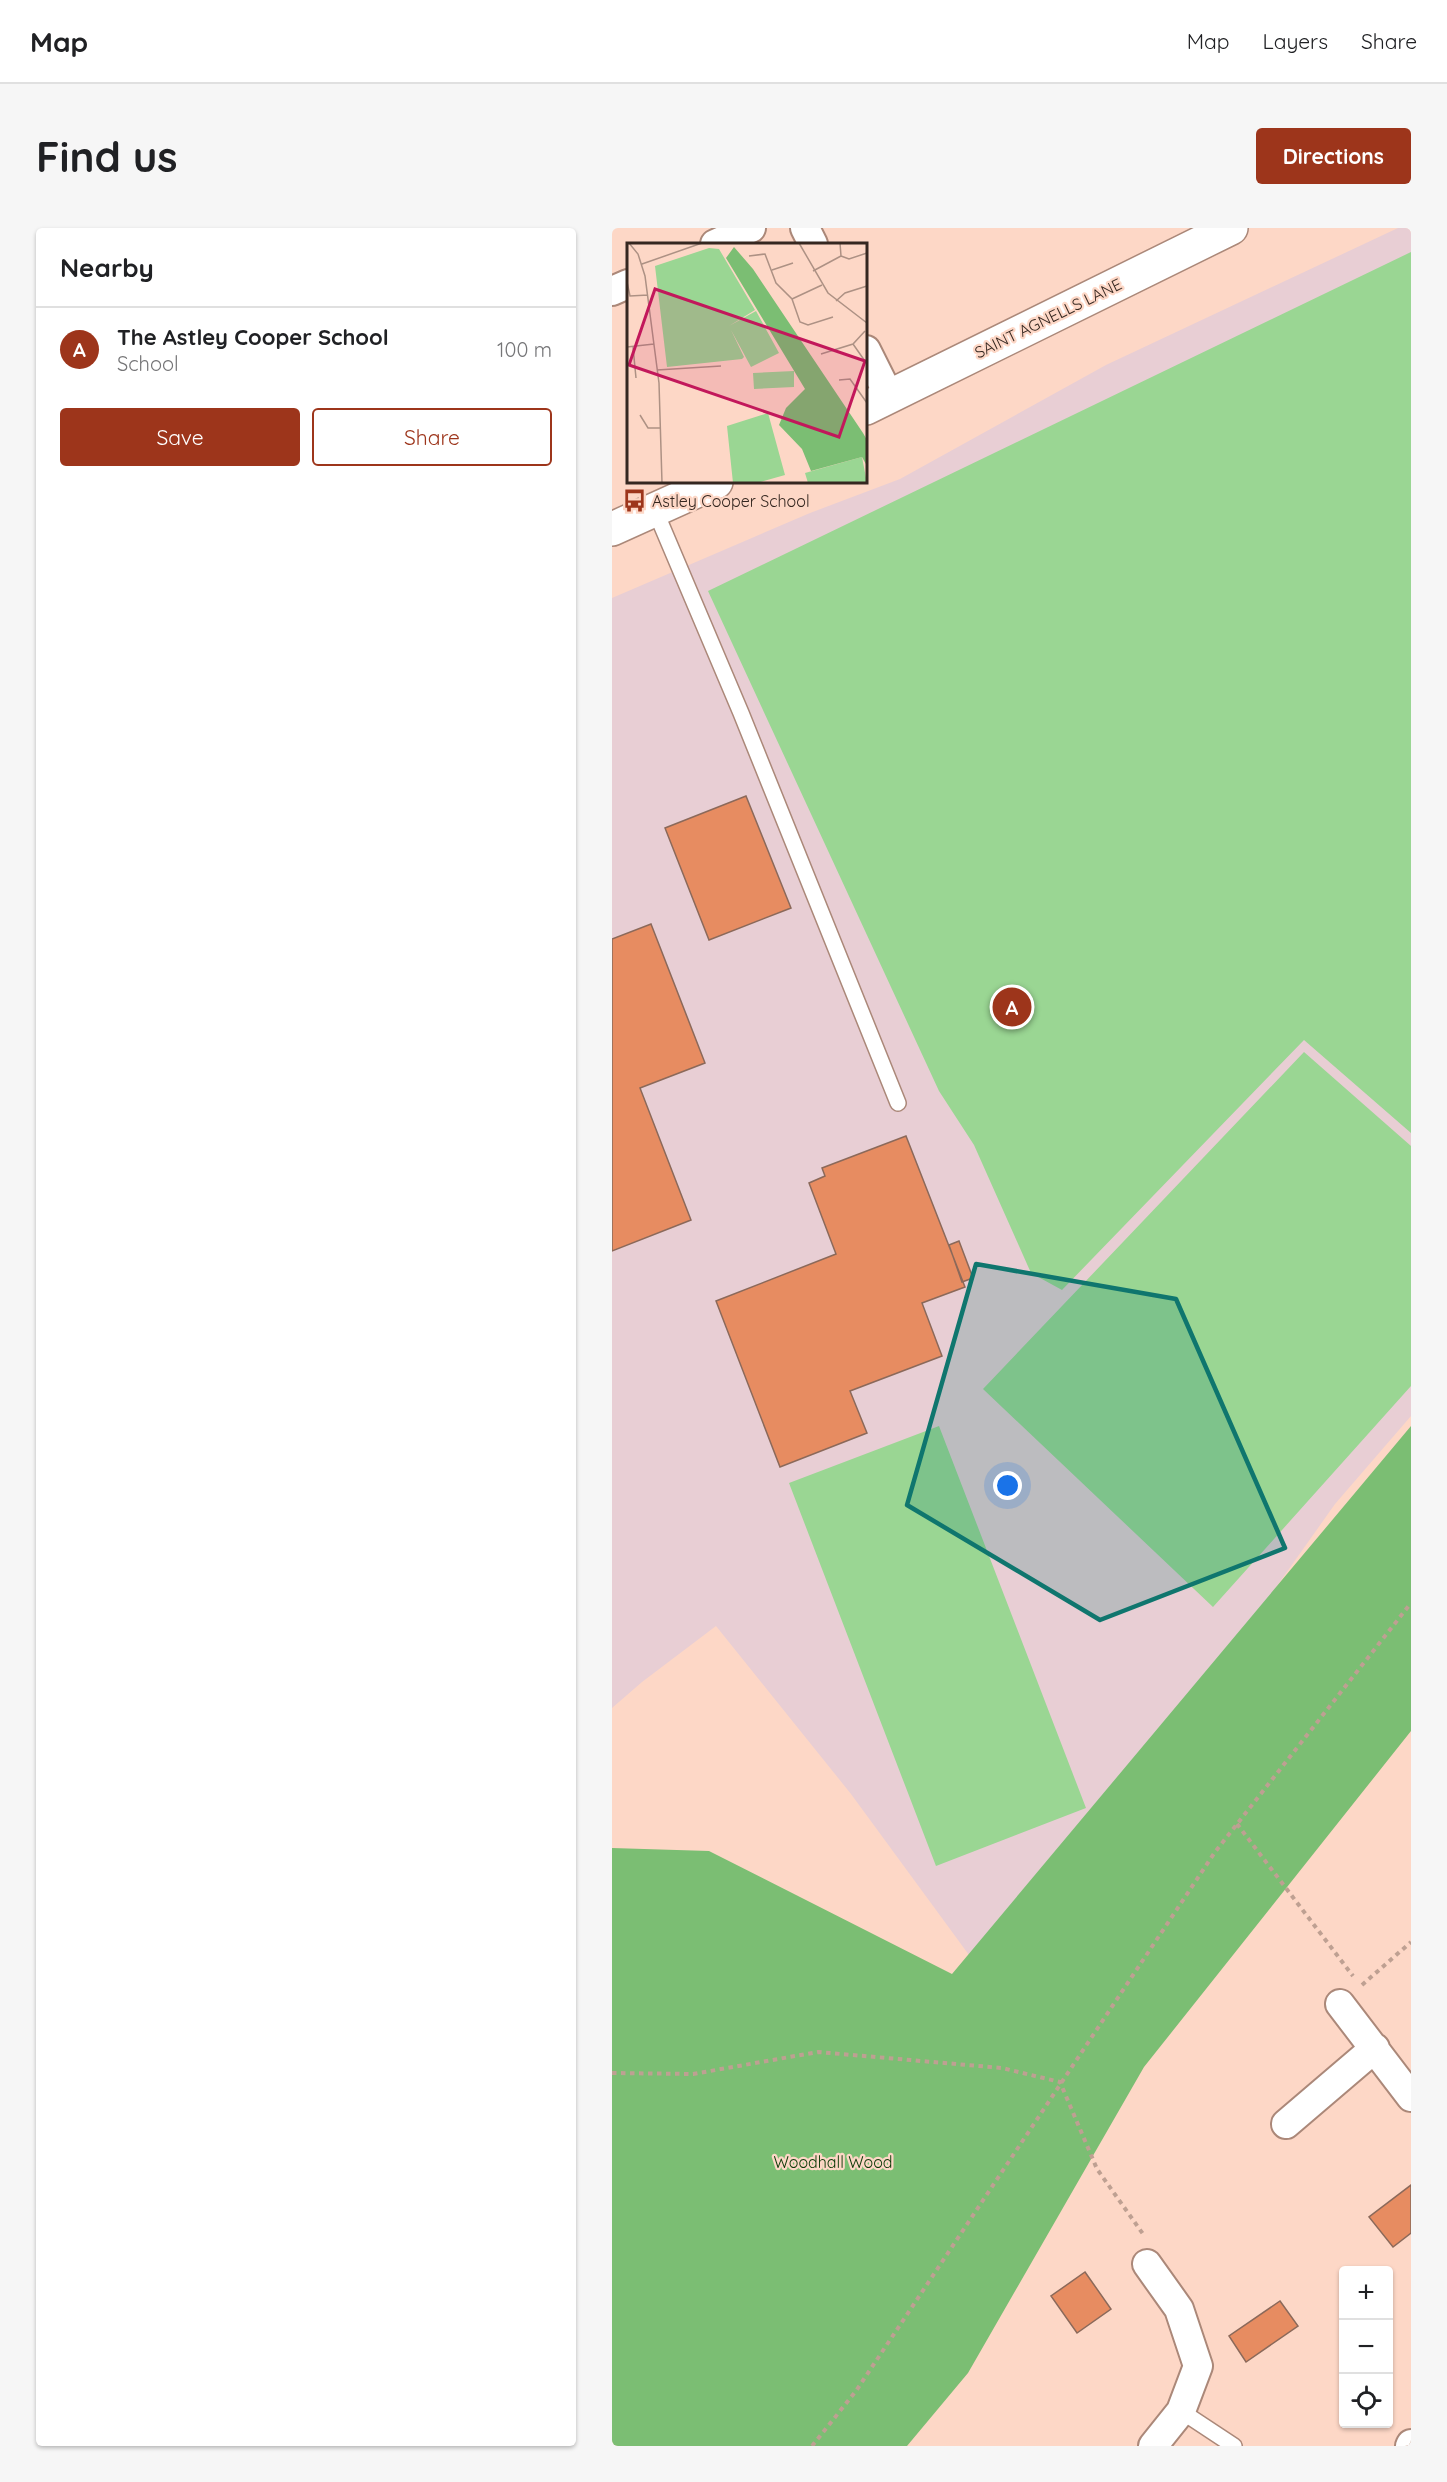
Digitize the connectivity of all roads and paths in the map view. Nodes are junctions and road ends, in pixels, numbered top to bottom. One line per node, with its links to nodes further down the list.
1 (751, 228): 4 (street)
2 (805, 228): 5 (street)
3 (1231, 228): 9 (street, SAINT AGNELLS LANE)
4 (717, 243)
5 (812, 243)
6 (627, 284): 7 (street)
7 (612, 291)
8 (867, 355): 9 (street)
9 (877, 402)
10 (714, 483): 11 (street)
11 (655, 510): 12 (street); 13 (lane)
12 (612, 529)
13 (898, 1103)
14 (1411, 1603): 15 (path)
15 (1237, 1824): 16 (path); 20 (path)
16 (1411, 1942)
17 (1340, 2004): 18 (street)
18 (1375, 2048): 21 (street); 22 (street)
19 (612, 2073): 20 (path)
20 (1060, 2082): 23 (path); 25 (path)
21 (1411, 2097)
22 (1286, 2124)
23 (1147, 2264): 24 (street)
24 (1181, 2411): 26 (street); 27 (lane)
25 (812, 2446)
26 (1152, 2446)
27 (1234, 2446)

